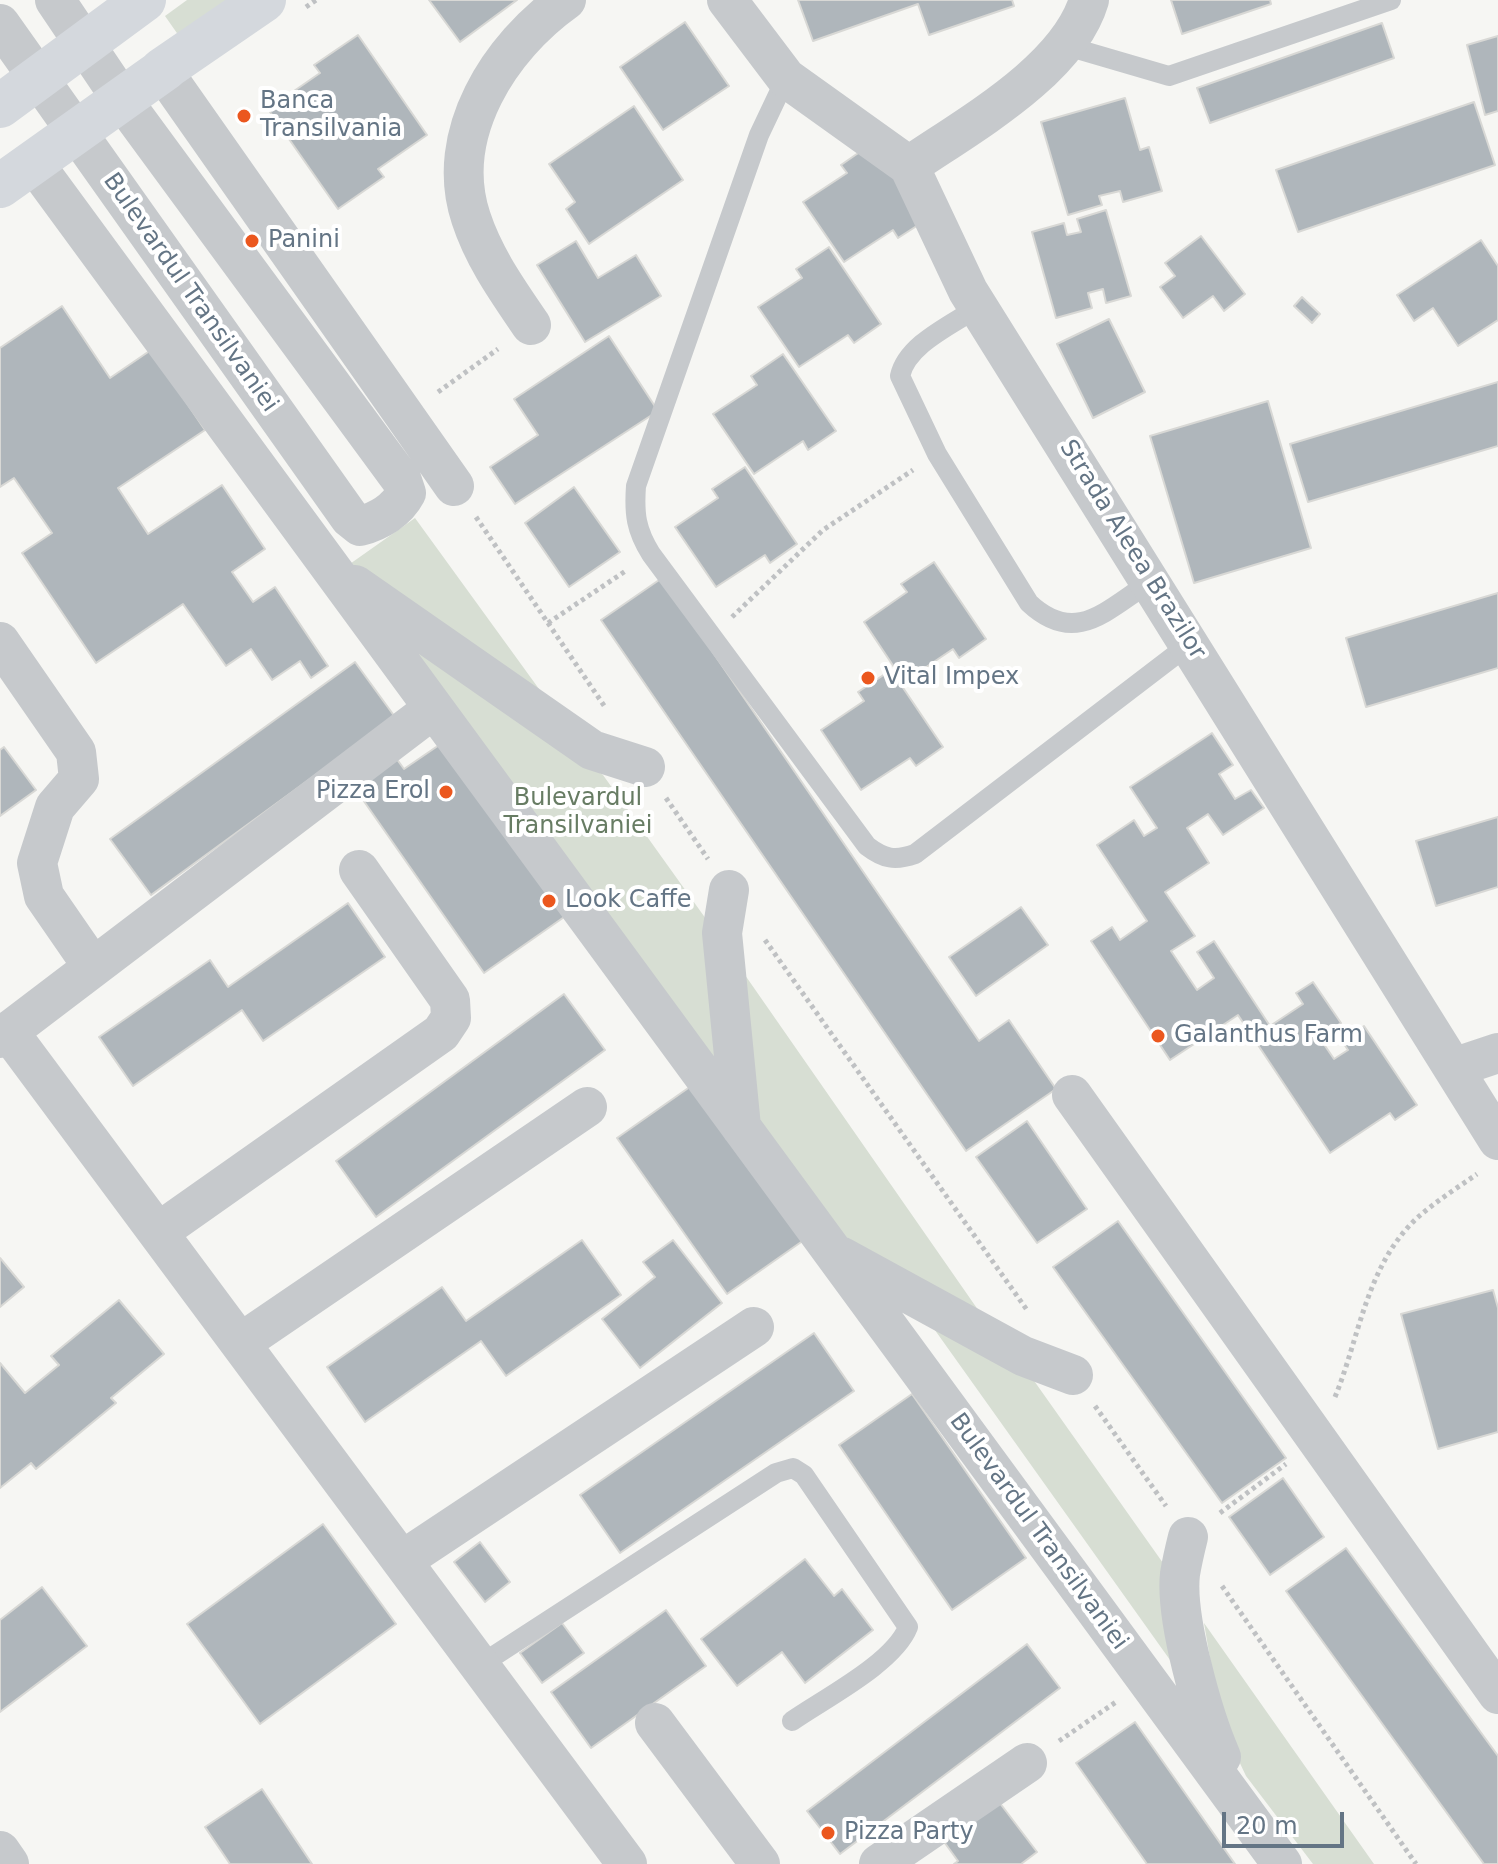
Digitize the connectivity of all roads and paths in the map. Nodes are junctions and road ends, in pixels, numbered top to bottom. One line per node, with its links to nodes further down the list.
1 (55, 0): 9 (street, Bulevardul Transilvaniei)
2 (144, 0): 9 (main road)
3 (264, 0): 11 (main road)
4 (566, 0): 20 (street)
5 (727, 0): 13 (street, Strada Aleea Brazilor)
6 (1089, 0): 10 (street)
7 (1391, 0): 10 (lane)
8 (0, 24): 12 (street, Bulevardul Transilvaniei)
9 (84, 43): 12 (main road); 14 (street, Bulevardul Transilvaniei)
10 (1063, 45): 17 (street)
11 (164, 69): 14 (main road); 21 (street)
12 (39, 77): 15 (main road); 16 (street, Bulevardul Transilvaniei)
13 (786, 78): 17 (street, Strada Aleea Brazilor); 24 (lane)
14 (122, 98): 16 (main road); 16 (street, Bulevardul Transilvaniei)
15 (0, 106)
16 (76, 130): 18 (main road)
17 (909, 166): 19 (street, Strada Aleea Brazilor)
18 (16, 174): 25 (street, Bulevardul Transilvaniei)
19 (978, 307): 22 (lane); 26 (street, Strada Aleea Brazilor)
20 (531, 325): 21 (path)
21 (404, 416): 23 (street)
22 (937, 454): 26 (lane); 28 (path)
23 (454, 486): 27 (path)
24 (651, 554): 27 (path); 28 (lane)
25 (327, 566): 31 (street, Bulevardul Transilvaniei); 33 (street, Bulevardul Transilvaniei)
26 (1152, 581): 30 (street, Strada Aleea Brazilor)
27 (548, 623): 32 (path)
28 (712, 636): 30 (lane)
29 (0, 642): 36 (street)
30 (1191, 643): 39 (street, Strada Aleea Brazilor)
31 (433, 709): 36 (street); 42 (street, Bulevardul Transilvaniei)
32 (609, 715)
33 (645, 767): 35 (path)
34 (359, 870): 44 (street)
35 (729, 890): 42 (street); 46 (path)
36 (93, 967): 37 (street)
37 (4, 1035): 44 (street)
38 (1498, 1053): 39 (street)
39 (1453, 1068): 43 (street, Strada Aleea Brazilor)
40 (1072, 1095): 50 (street)
41 (587, 1107): 48 (street)
42 (741, 1127): 45 (street, Bulevardul Transilvaniei)
43 (1492, 1154): 50 (path)
44 (160, 1231): 48 (street)
45 (832, 1251): 49 (street, Bulevardul Transilvaniei); 54 (street, Bulevardul Transilvaniei)
46 (1028, 1311)
47 (754, 1327): 52 (street)
48 (242, 1342): 52 (street)
49 (1073, 1375): 51 (path)
50 (1318, 1441): 51 (path); 55 (street)
51 (1188, 1537): 59 (street, Bulevardul Transilvaniei); 66 (path)
52 (403, 1560): 53 (street)
53 (480, 1665): 56 (lane); 62 (street)
54 (1147, 1681): 58 (path); 59 (street, Bulevardul Transilvaniei)
55 (1498, 1694)
56 (792, 1721)
57 (655, 1723): 63 (street)
58 (1027, 1763): 64 (street)
59 (1244, 1812): 65 (street, Bulevardul Transilvaniei)
60 (0, 1851): 61 (street)
61 (9, 1864)
62 (627, 1864)
63 (760, 1864)
64 (879, 1864)
65 (1282, 1864)
66 (1416, 1864)

